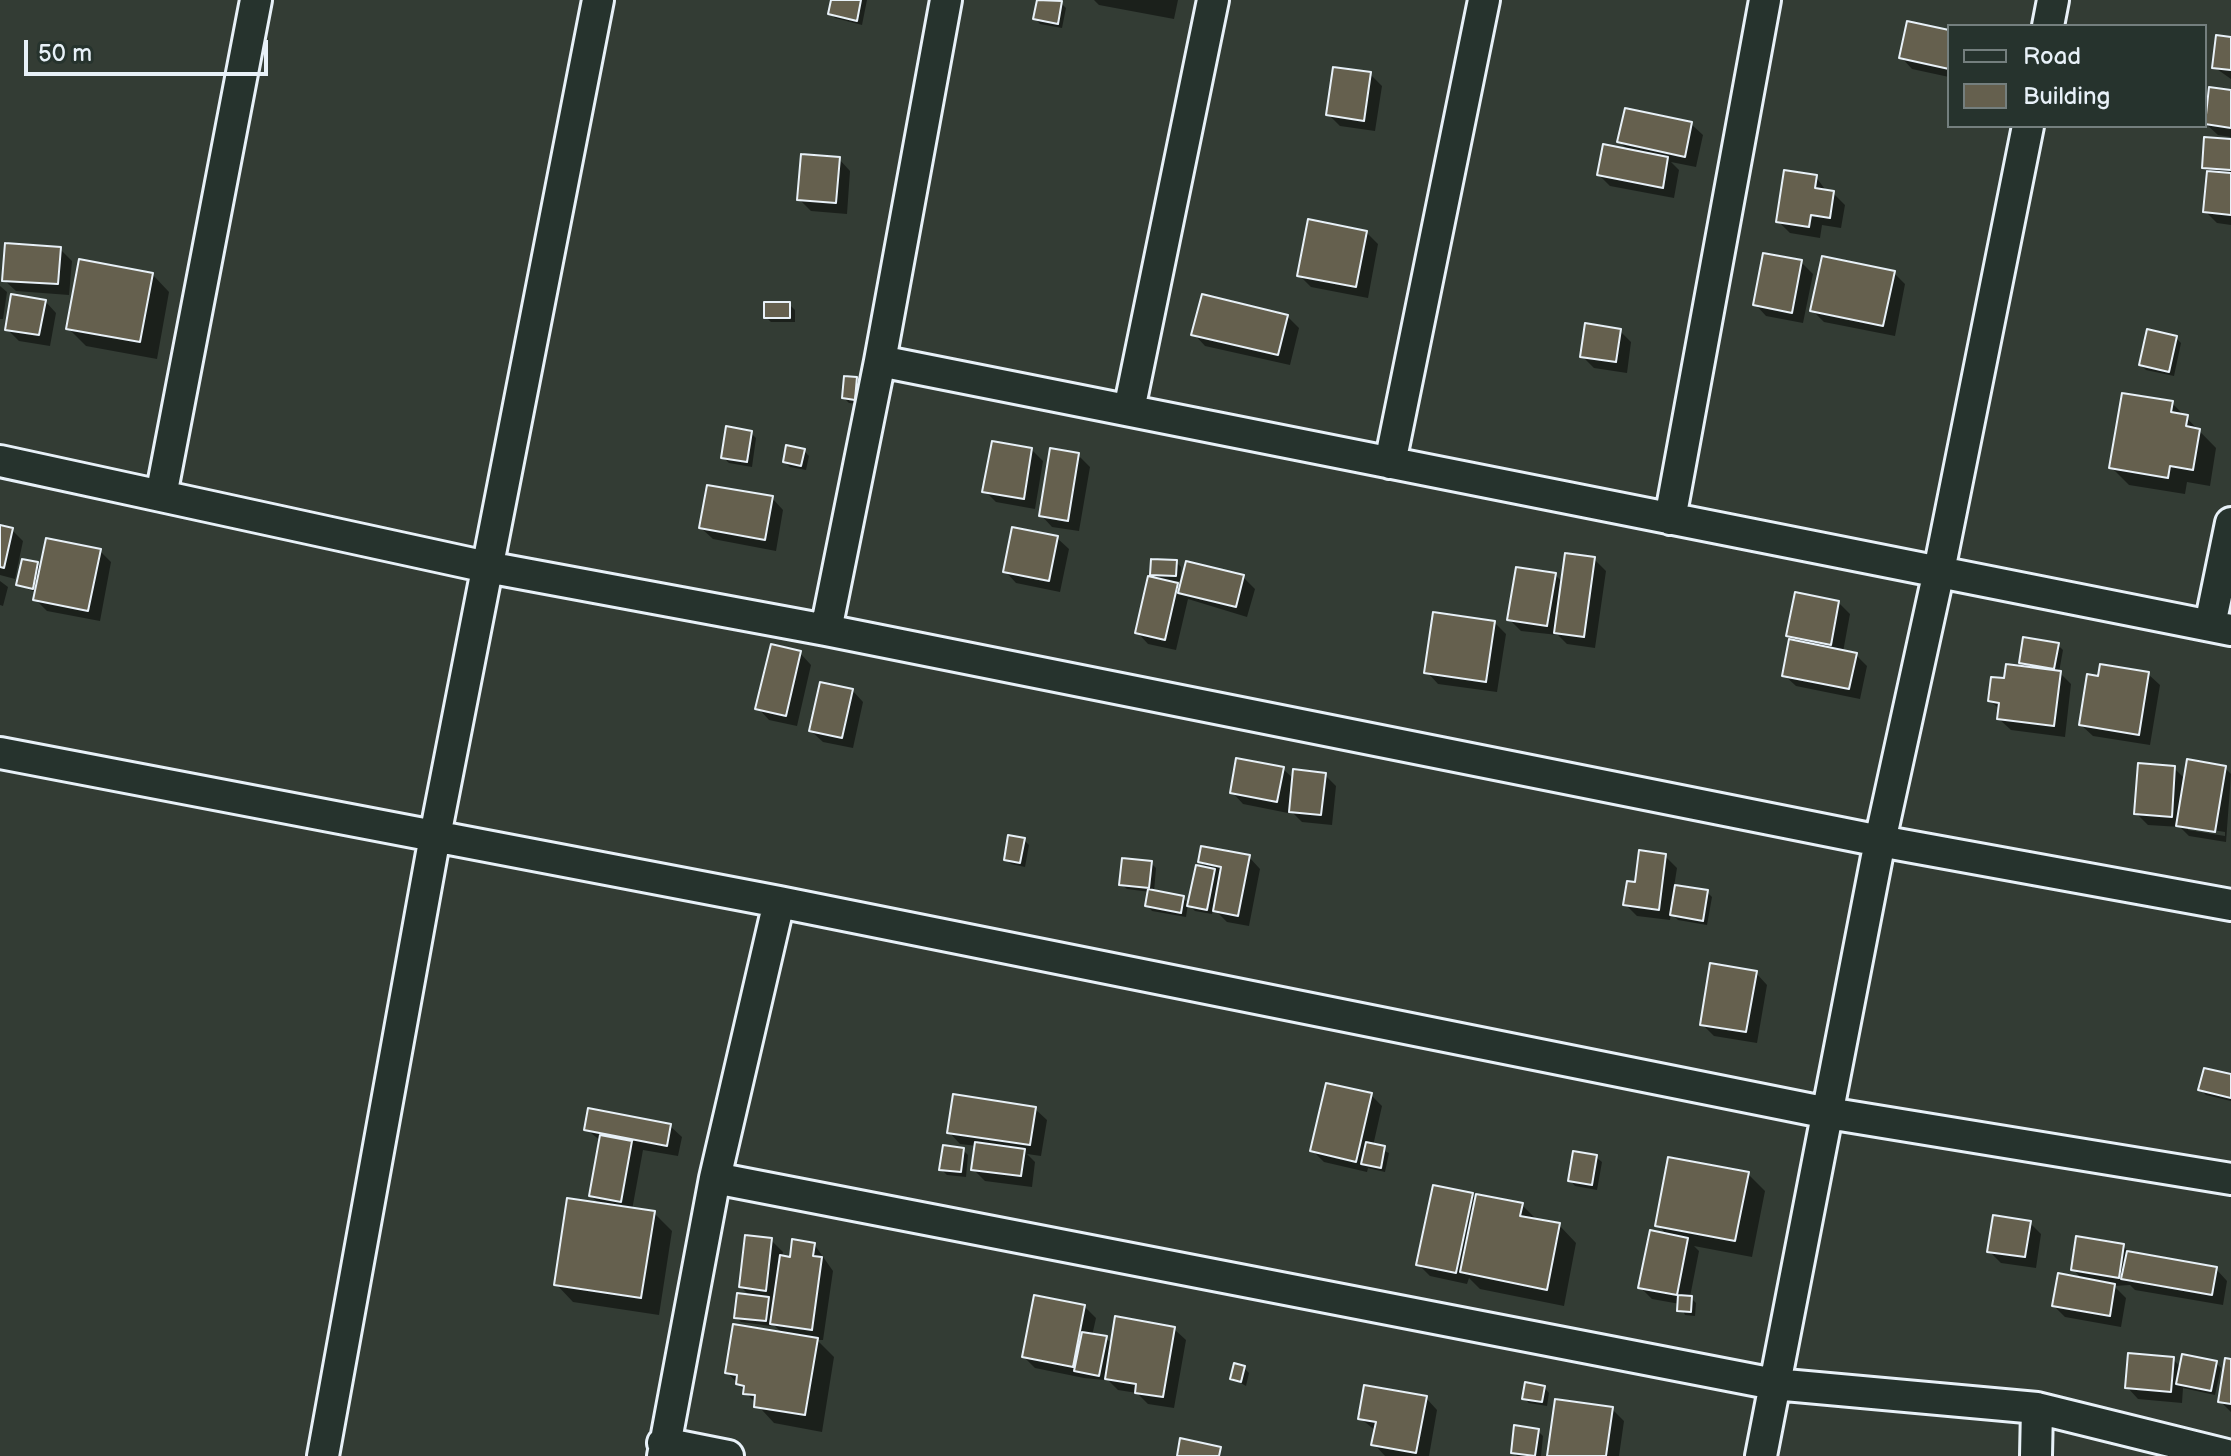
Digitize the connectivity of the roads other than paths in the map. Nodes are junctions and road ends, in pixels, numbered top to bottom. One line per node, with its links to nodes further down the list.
1 (256, 0): 14 (street)
2 (598, 0): 17 (street)
3 (946, 0): 10 (street)
4 (1213, 0): 11 (street)
5 (1484, 0): 13 (street)
6 (1765, 0): 15 (street)
7 (2053, 0): 8 (street)
8 (2048, 24)
9 (2028, 128): 18 (street)
10 (880, 361): 11 (street); 20 (street)
11 (1129, 410): 13 (street)
12 (0, 461): 14 (street)
13 (1390, 463): 15 (street)
14 (161, 496): 17 (street)
15 (1670, 519): 18 (street)
16 (2231, 523): 19 (street)
17 (487, 567): 20 (street); 22 (street)
18 (1939, 571): 19 (street); 23 (street)
19 (2220, 628)
20 (826, 630): 23 (street)
21 (0, 753): 22 (street)
22 (435, 836): 24 (street); 32 (street)
23 (1880, 841): 25 (street); 26 (street)
24 (779, 902): 26 (street); 27 (street)
25 (2231, 905)
26 (1828, 1113): 28 (street); 29 (street)
27 (715, 1178): 29 (street); 31 (street)
28 (2231, 1179)
29 (1774, 1384): 30 (street); 34 (street)
30 (2037, 1408): 35 (street); 36 (street)
31 (663, 1449): 33 (street)
32 (323, 1456)
33 (728, 1456)
34 (1761, 1456)
35 (2036, 1456)
36 (2231, 1456)

